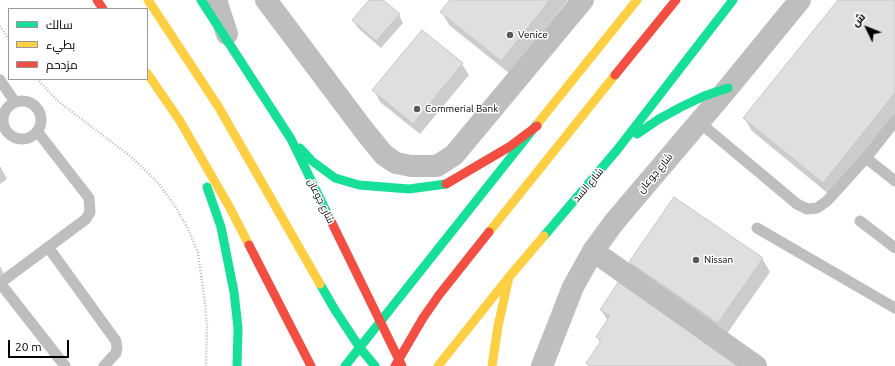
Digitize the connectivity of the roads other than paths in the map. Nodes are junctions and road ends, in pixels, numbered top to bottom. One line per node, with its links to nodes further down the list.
1 (148, 0): 33 (main road)
2 (201, 0): 10 (main road, شارع جوعان)
3 (216, 0): 10 (street, شارع جوعان)
4 (266, 0): 5 (street)
5 (584, 0)
6 (637, 0): 18 (main road)
7 (676, 0): 36 (main road)
8 (733, 0): 21 (main road, شارع السد)
9 (800, 0): 13 (street, شارع جوعان)
10 (230, 43): 20 (main road, شارع جوعان)
11 (148, 74): 15 (main road)
12 (0, 80): 14 (lane)
13 (728, 88): 17 (street, شارع جوعان); 21 (main road)
14 (15, 102): 19 (lane); 19 (lane)
15 (180, 121): 39 (main road); 40 (main road)
16 (895, 121): 22 (lane)
17 (699, 122): 22 (lane); 28 (street, شارع جوعان)
18 (537, 126): 20 (main road); 32 (main road)
19 (37, 131): 26 (lane)
20 (291, 139): 32 (main road, شارع جوعان)
21 (618, 150): 29 (main road, شارع السد)
22 (866, 158): 23 (lane)
23 (895, 181)
24 (860, 220): 27 (lane)
25 (757, 228): 31 (lane)
26 (48, 247): 30 (lane); 38 (lane)
27 (895, 248)
28 (593, 251): 44 (street, شارع جوعان); 45 (street)
29 (509, 278): 42 (main road, شارع السد); 43 (main road)
30 (0, 283): 37 (lane)
31 (895, 308)
32 (381, 321): 33 (main road); 34 (main road); 36 (main road, شارع جوعان)
33 (360, 348): 35 (main road); 41 (main road)
34 (382, 349)
35 (378, 364)
36 (399, 364)
37 (65, 366)
38 (104, 366)
39 (237, 366)
40 (311, 366)
41 (345, 366)
42 (438, 366)
43 (492, 366)
44 (542, 366)
45 (756, 366)

